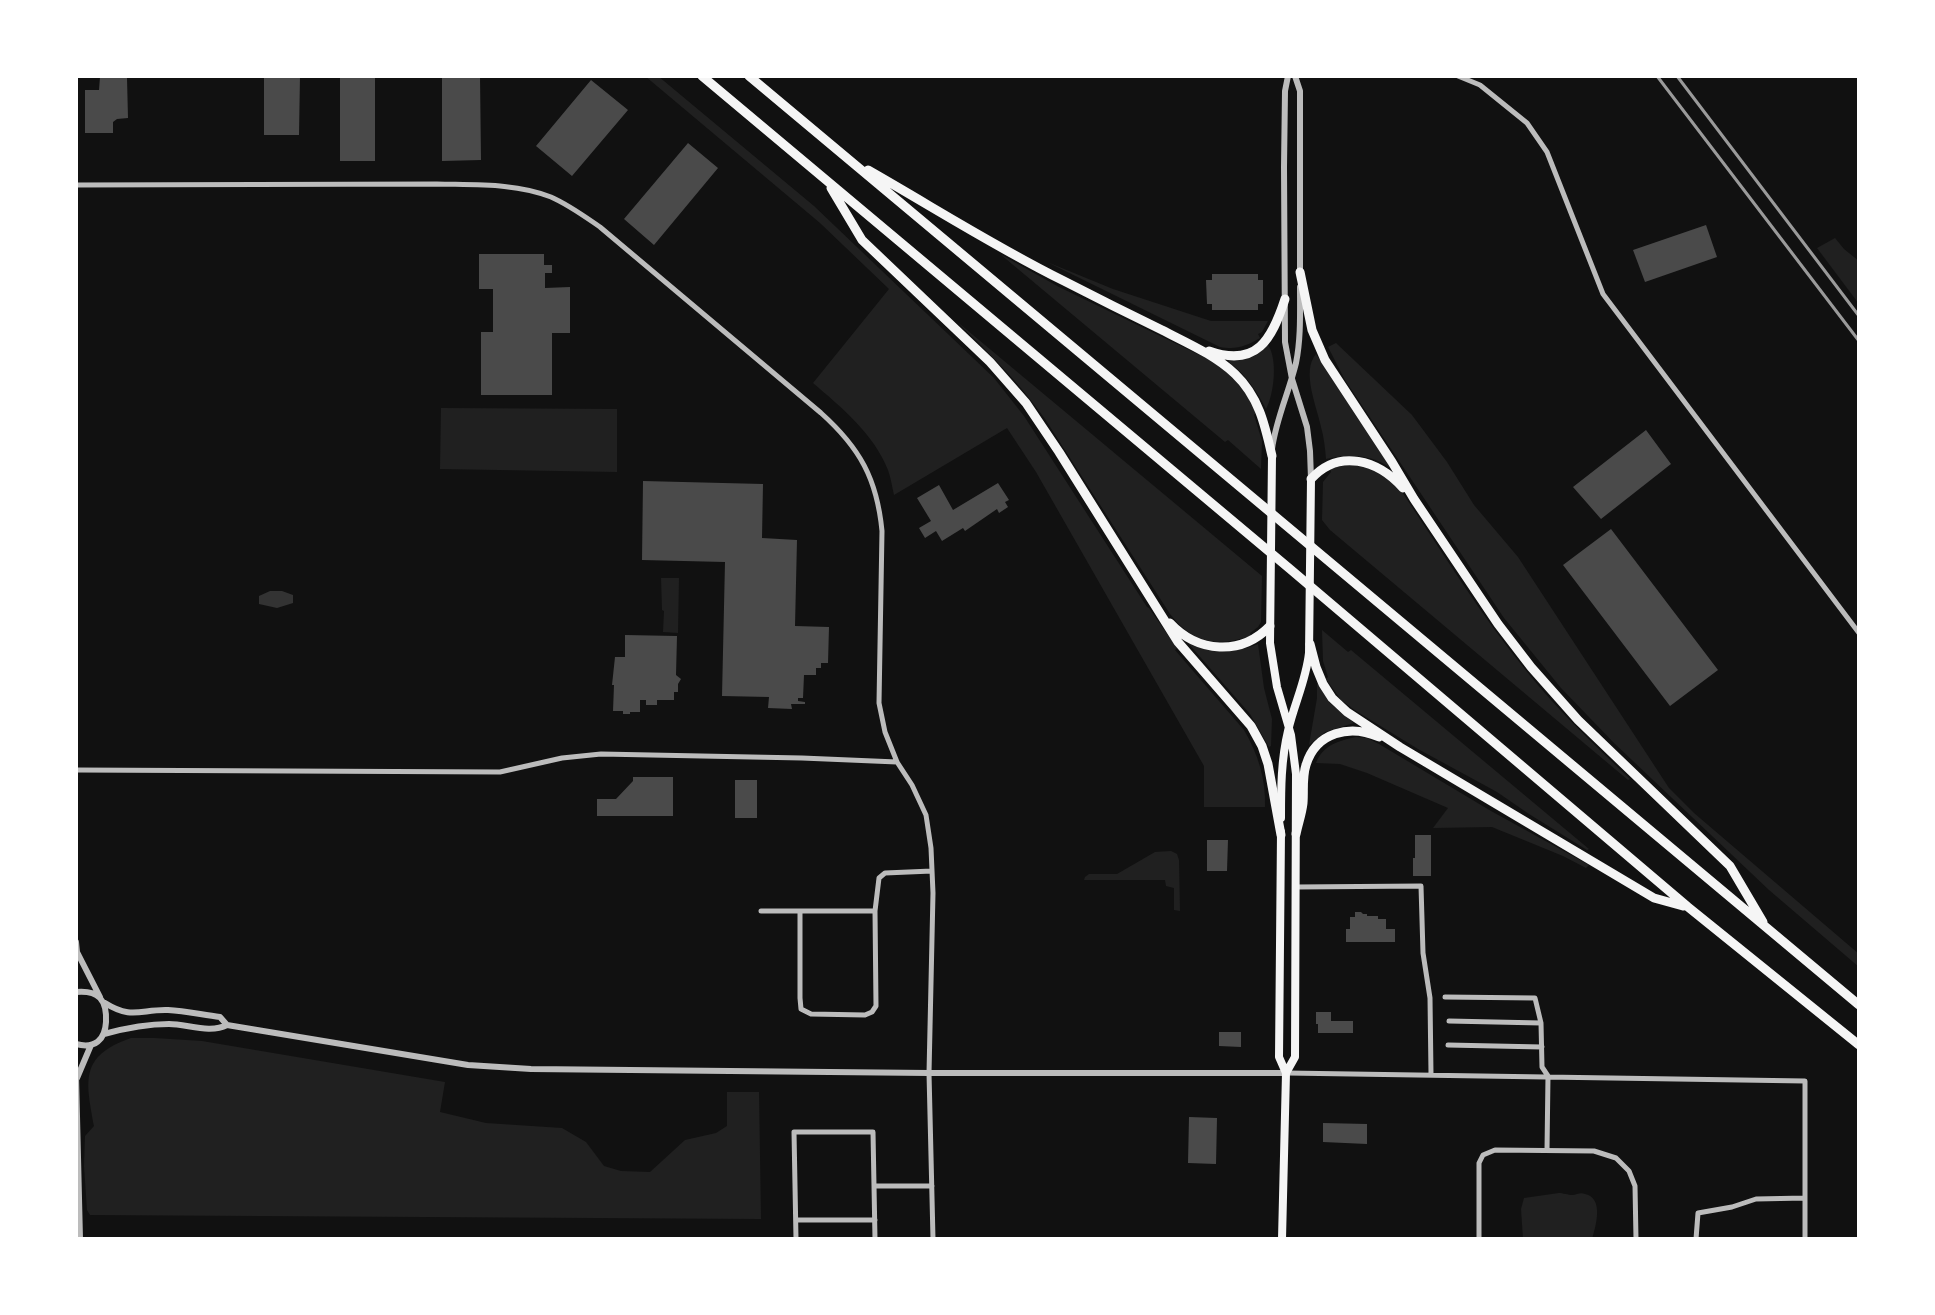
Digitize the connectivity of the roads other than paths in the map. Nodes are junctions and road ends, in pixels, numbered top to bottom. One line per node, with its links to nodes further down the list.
1 (702, 76): 7 (highway)
2 (749, 76): 6 (highway)
3 (1288, 76): 10 (street)
4 (1295, 76): 9 (street)
5 (1458, 76): 18 (street)
6 (846, 157): 11 (highway); 32 (highway)
7 (828, 182): 16 (highway); 28 (highway)
8 (76, 185): 22 (street)
9 (1300, 272): 12 (street); 15 (highway)
10 (1285, 299): 11 (highway); 12 (street)
11 (1184, 341): 13 (highway)
12 (1292, 379): 13 (street); 14 (street)
13 (1272, 461): 17 (main road)
14 (1311, 479): 15 (highway); 19 (main road)
15 (1414, 499): 32 (highway)
16 (1160, 611): 17 (highway); 25 (highway)
17 (1270, 626): 20 (main road)
18 (1859, 633)
19 (1310, 644): 20 (main road); 21 (highway)
20 (1289, 726): 24 (main road); 25 (main road)
21 (1400, 747): 24 (highway); 28 (highway)
22 (897, 762): 23 (street); 26 (street)
23 (76, 770)
24 (1296, 834): 27 (main road)
25 (1281, 835): 49 (main road)
26 (932, 871): 31 (street); 48 (street)
27 (1295, 887): 49 (main road); 50 (street)
28 (1688, 907): 46 (highway)
29 (761, 911): 30 (street)
30 (800, 911): 31 (street); 31 (street)
31 (875, 911)
32 (1768, 929): 38 (highway)
33 (76, 942): 34 (street)
34 (77, 956): 37 (street)
35 (76, 992): 37 (street)
36 (1445, 997): 40 (street)
37 (103, 1001): 41 (street); 42 (street)
38 (1859, 1005)
39 (1449, 1021): 40 (street)
40 (1541, 1023): 47 (street)
41 (227, 1025): 42 (street); 48 (street)
42 (104, 1034): 44 (street)
43 (76, 1044): 44 (street)
44 (91, 1045): 51 (street)
45 (1448, 1045): 47 (street)
46 (1859, 1045)
47 (1542, 1047): 52 (street)
48 (929, 1073): 49 (street); 55 (street)
49 (1286, 1073): 50 (street); 63 (main road)
50 (1431, 1074): 52 (street)
51 (76, 1076): 59 (street)
52 (1548, 1076): 53 (street); 56 (street)
53 (1547, 1150): 64 (street); 65 (street)
54 (874, 1186): 55 (street); 57 (street); 58 (street)
55 (932, 1186): 62 (street)
56 (1805, 1198): 66 (street); 67 (street)
57 (796, 1220): 58 (street); 60 (street)
58 (875, 1220): 61 (street)
59 (80, 1239)
60 (796, 1239)
61 (875, 1239)
62 (933, 1239)
63 (1282, 1239)
64 (1479, 1239)
65 (1636, 1239)
66 (1696, 1239)
67 (1805, 1239)

